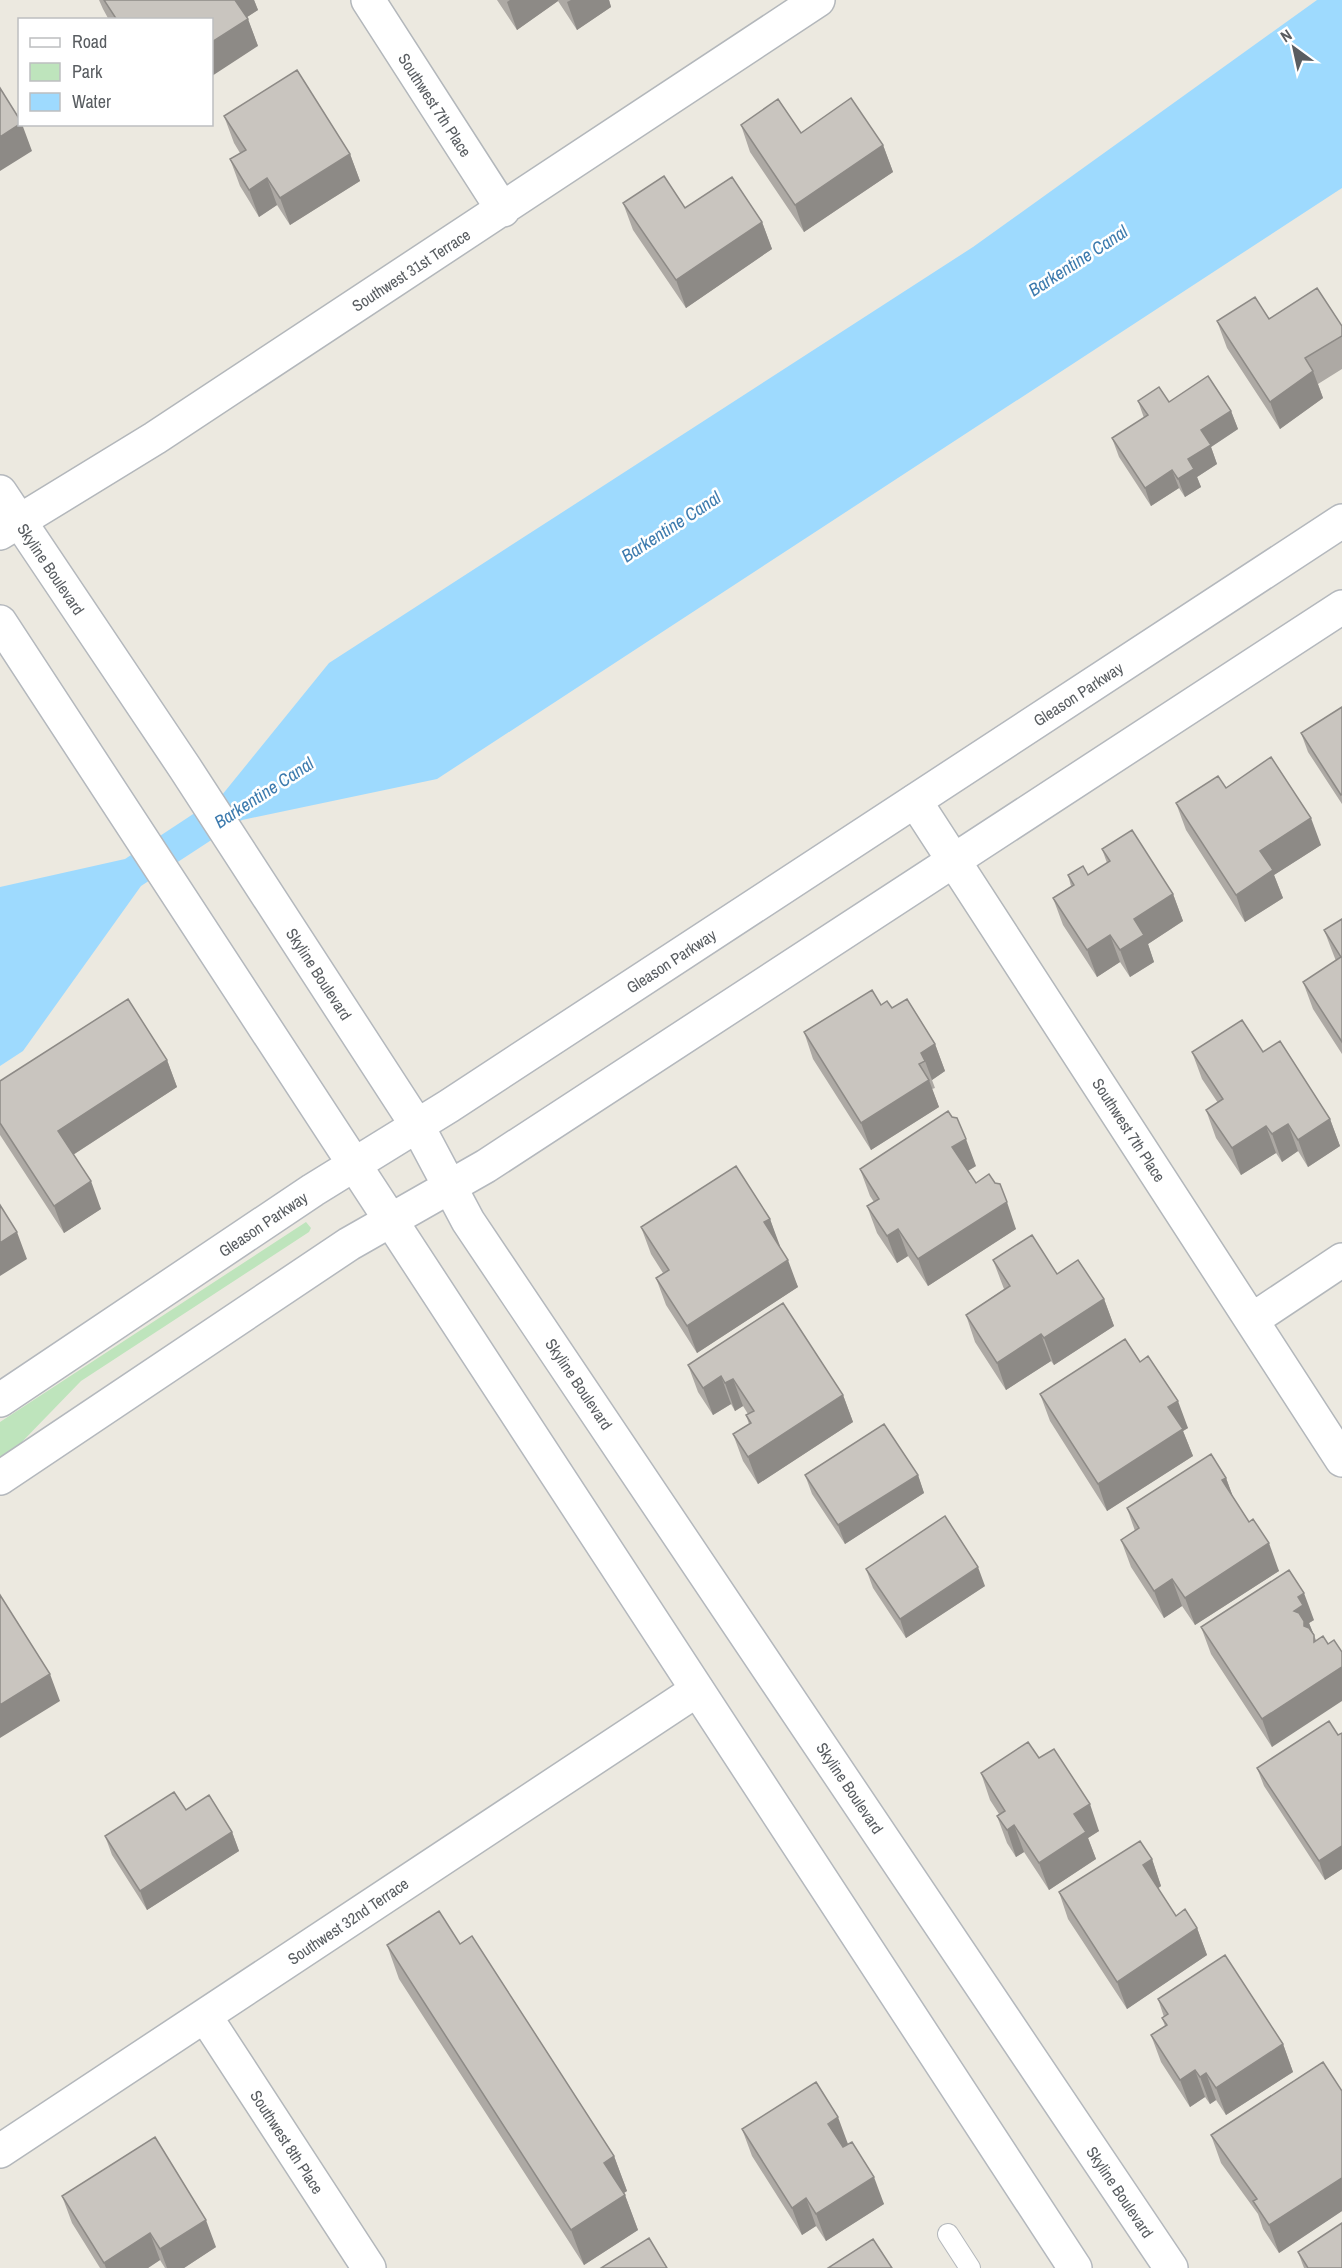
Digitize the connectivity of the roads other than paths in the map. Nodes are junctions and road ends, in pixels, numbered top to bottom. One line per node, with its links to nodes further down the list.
1 (368, 0): 3 (street, Southwest 7th Place)
2 (818, 0): 3 (street, Southwest 31st Terrace)
3 (503, 210): 6 (street, Southwest 31st Terrace)
4 (0, 492): 6 (street, Skyline Boulevard)
5 (1342, 521): 9 (street, Gleason Parkway)
6 (9, 527): 11 (street, Skyline Boulevard)
7 (1342, 607): 10 (street)
8 (0, 622): 12 (street)
9 (915, 801): 10 (street, Southwest 7th Place); 11 (street, Gleason Parkway)
10 (955, 861): 13 (street); 16 (street, Southwest 7th Place)
11 (417, 1126): 12 (street, Gleason Parkway); 13 (street, Skyline Boulevard)
12 (356, 1164): 14 (street); 17 (street, Gleason Parkway)
13 (450, 1187): 14 (street); 27 (street, Skyline Boulevard)
14 (391, 1220): 19 (street); 20 (street)
15 (1342, 1260): 16 (street)
16 (1252, 1320): 18 (street, Southwest 7th Place)
17 (0, 1400)
18 (1342, 1460)
19 (0, 1478)
20 (697, 1690): 21 (street, Southwest 32nd Terrace); 26 (street)
21 (205, 2016): 22 (street, Southwest 32nd Terrace); 24 (street, Southwest 8th Place)
22 (0, 2151)
23 (948, 2234): 25 (lane)
24 (369, 2268)
25 (970, 2268)
26 (1075, 2268)
27 (1171, 2268)

